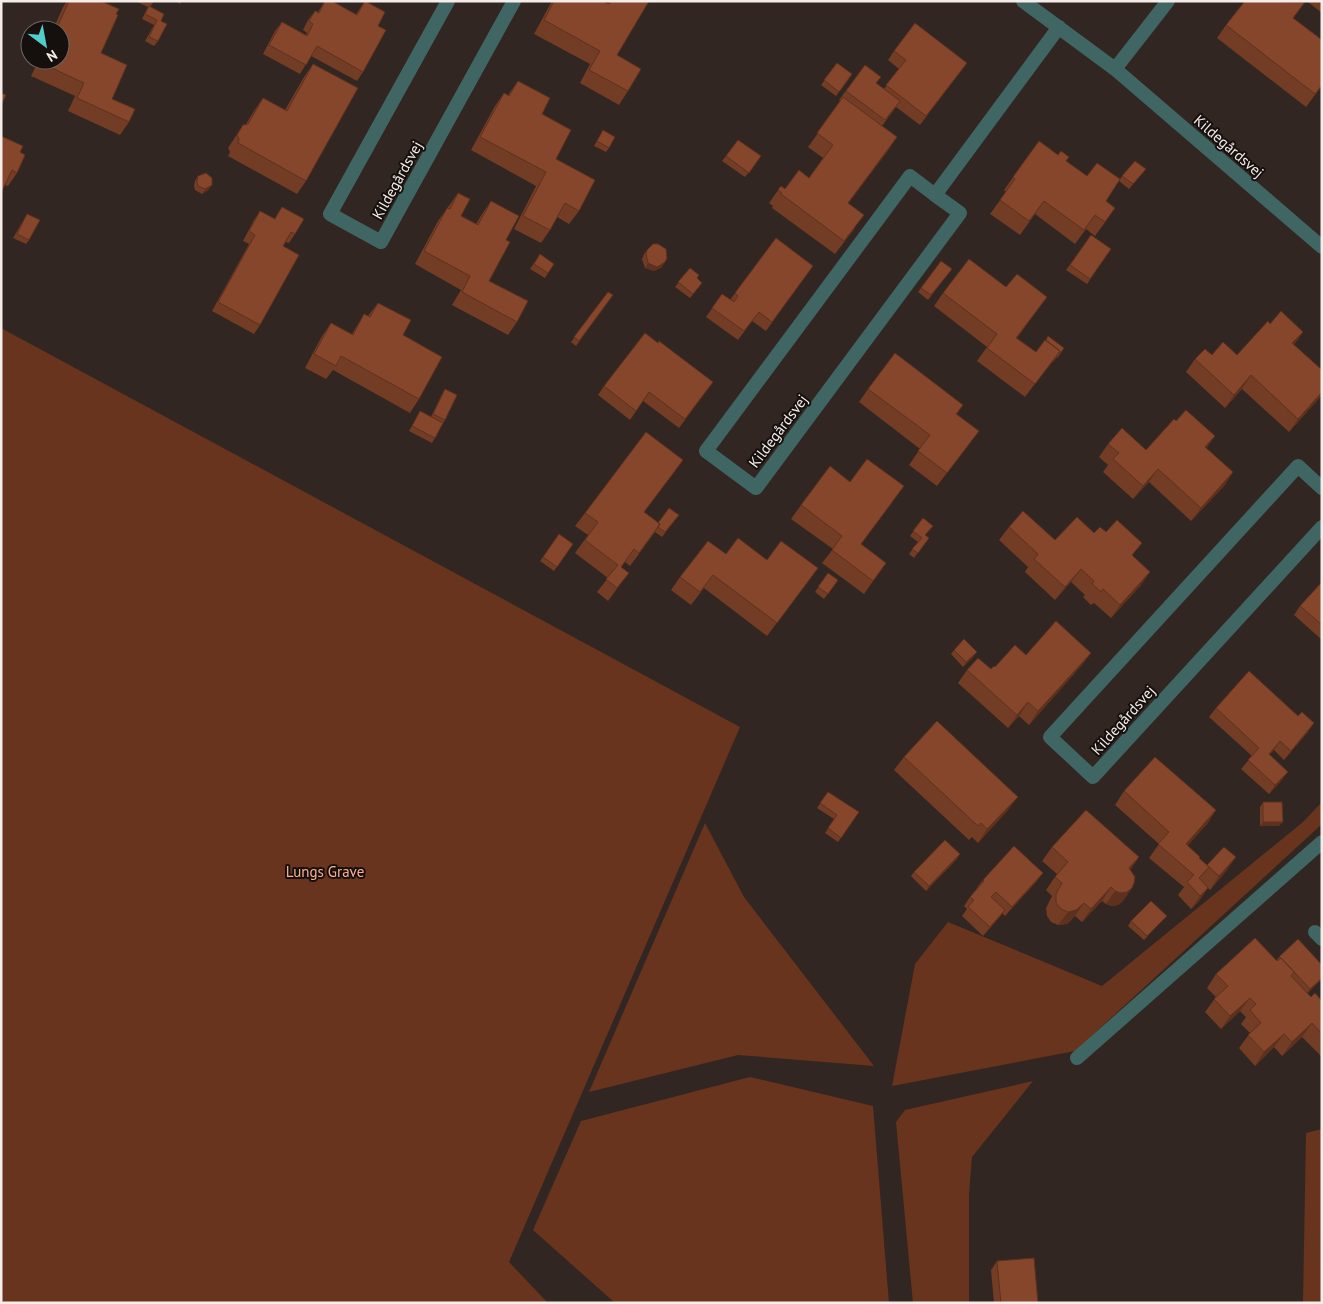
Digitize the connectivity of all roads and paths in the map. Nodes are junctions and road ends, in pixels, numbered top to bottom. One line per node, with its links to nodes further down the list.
1 (448, 1): 2 (street, Kildegårdsvej)
2 (514, 1)
3 (1023, 1): 5 (street, Kildegårdsvej)
4 (1168, 1): 6 (street)
5 (1059, 27): 6 (street, Kildegårdsvej); 7 (street)
6 (1115, 69): 8 (street, Kildegårdsvej)
7 (935, 195): 7 (street, Kildegårdsvej)
8 (1322, 247)
9 (1321, 486): 10 (street, Kildegårdsvej)
10 (1322, 527)
11 (1322, 842): 12 (street)
12 (1077, 1058)

